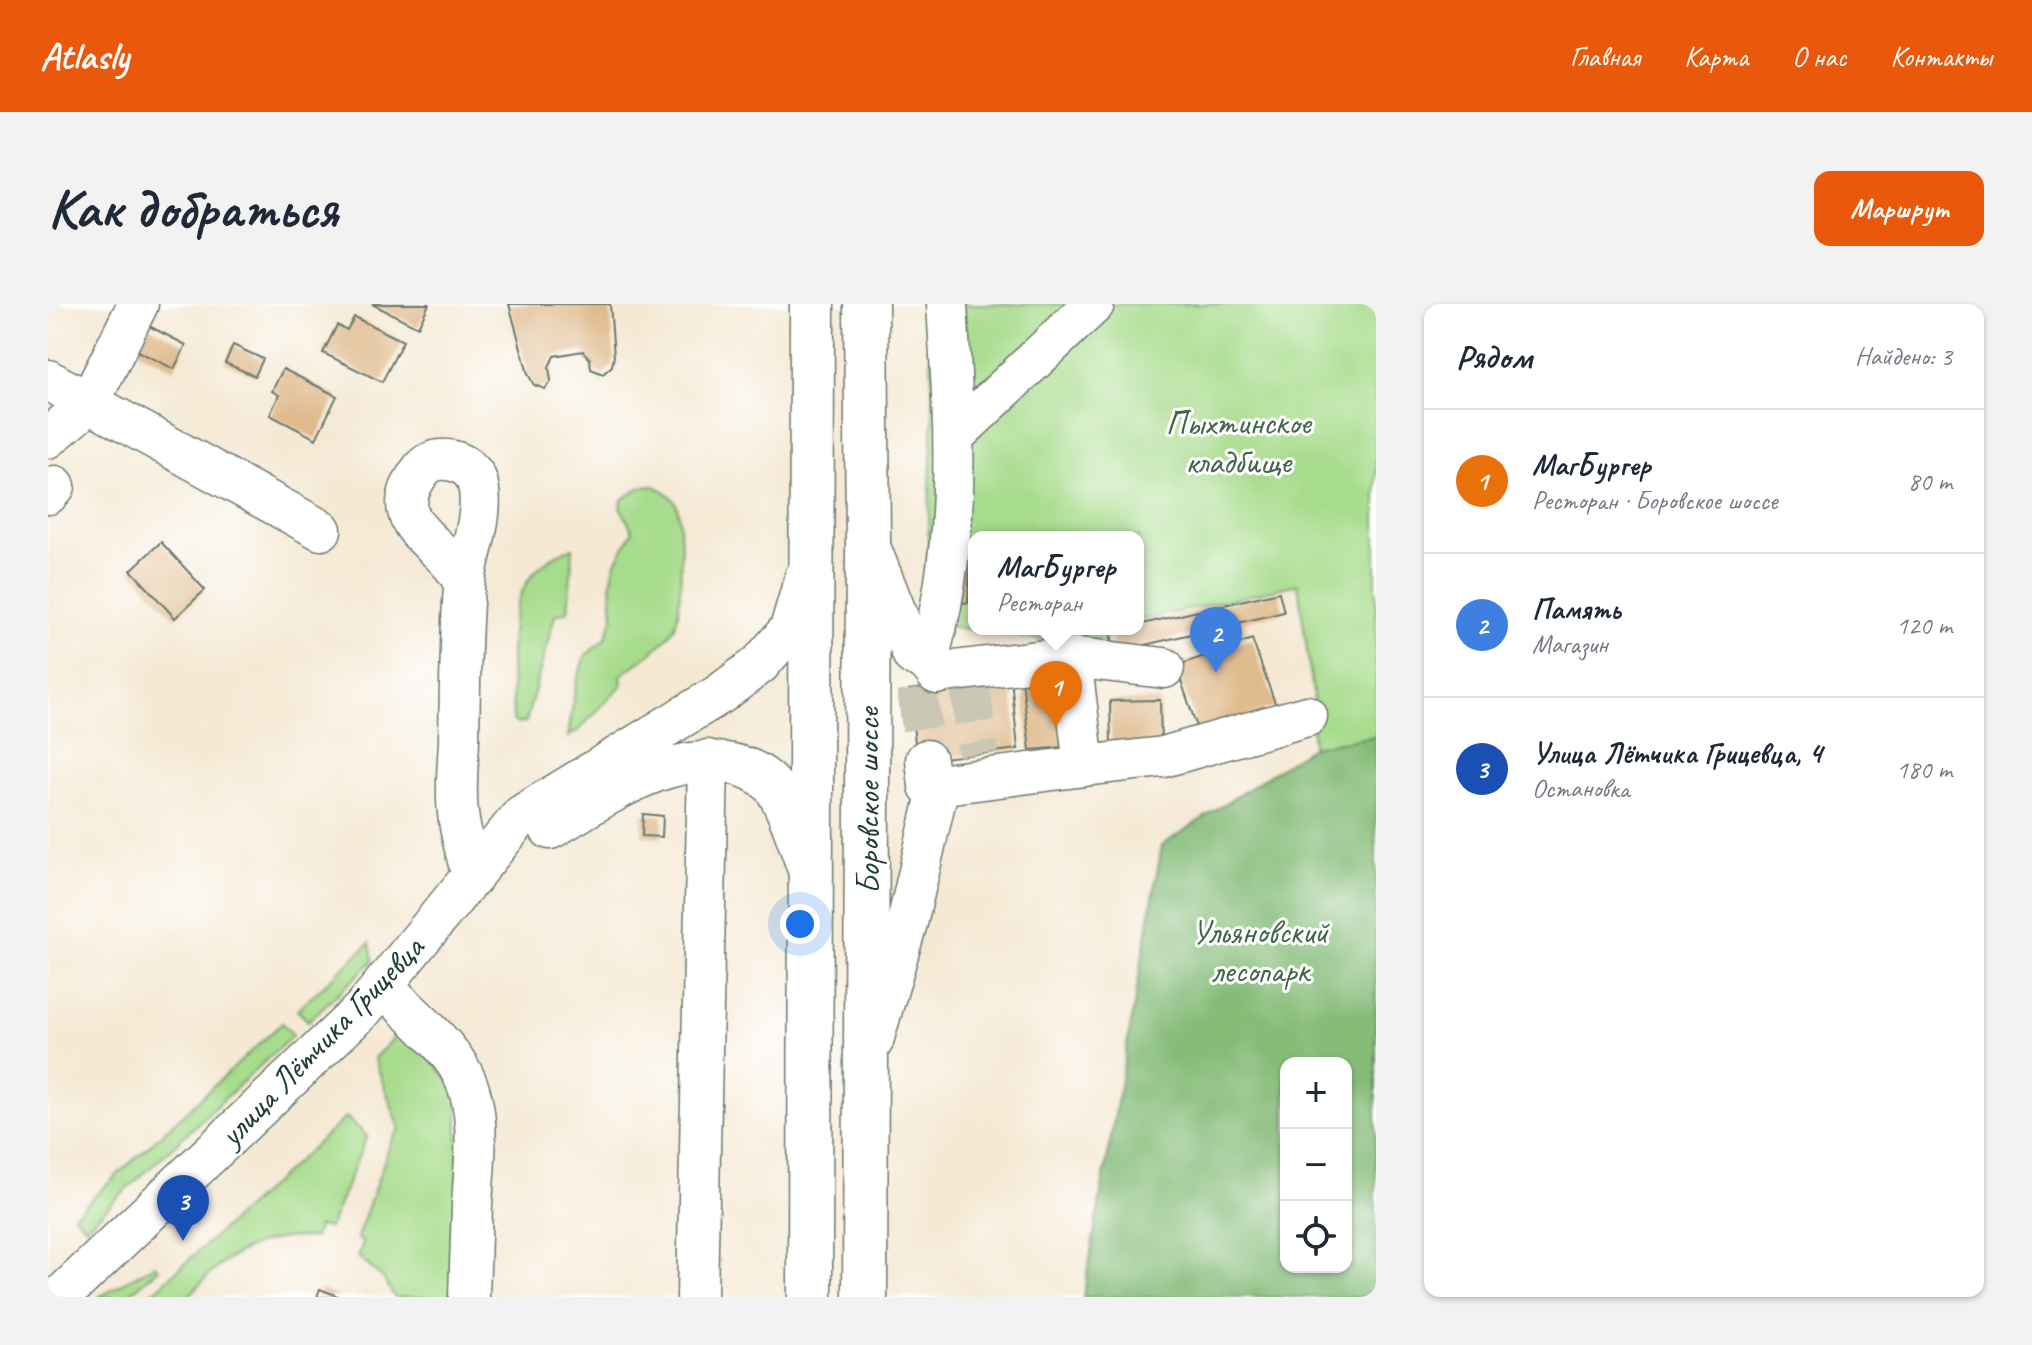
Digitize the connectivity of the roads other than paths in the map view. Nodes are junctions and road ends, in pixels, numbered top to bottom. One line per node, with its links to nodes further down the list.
1 (138, 304): 7 (street)
2 (812, 304): 12 (main road, Боровское шоссе)
3 (866, 304): 11 (main road, Боровское шоссе)
4 (947, 304): 8 (street)
5 (1094, 304): 8 (street)
6 (48, 380): 7 (street)
7 (89, 403): 9 (street); 10 (street)
8 (955, 435): 16 (street)
9 (48, 438)
10 (321, 530)
11 (868, 541): 16 (street); 23 (main road, Боровское шоссе)
12 (812, 551): 20 (street, улица Лётчика Грицевца); 21 (main road, Боровское шоссе)
13 (464, 584): 20 (street)
14 (1071, 657): 15 (street); 16 (street); 19 (street)
15 (1164, 668)
16 (951, 673)
17 (1307, 716): 19 (street)
18 (708, 760): 20 (street, улица Лётчика Грицевца); 21 (street, улица Лётчика Грицевца); 26 (street)
19 (1084, 766): 23 (street)
20 (472, 878): 22 (street, улица Лётчика Грицевца)
21 (813, 880): 27 (main road, Боровское шоссе)
22 (384, 987): 24 (street, улица Лётчика Грицевца); 25 (street)
23 (867, 1062): 28 (main road, Боровское шоссе)
24 (60, 1297)
25 (469, 1297)
26 (697, 1297)
27 (810, 1297)
28 (865, 1297)

